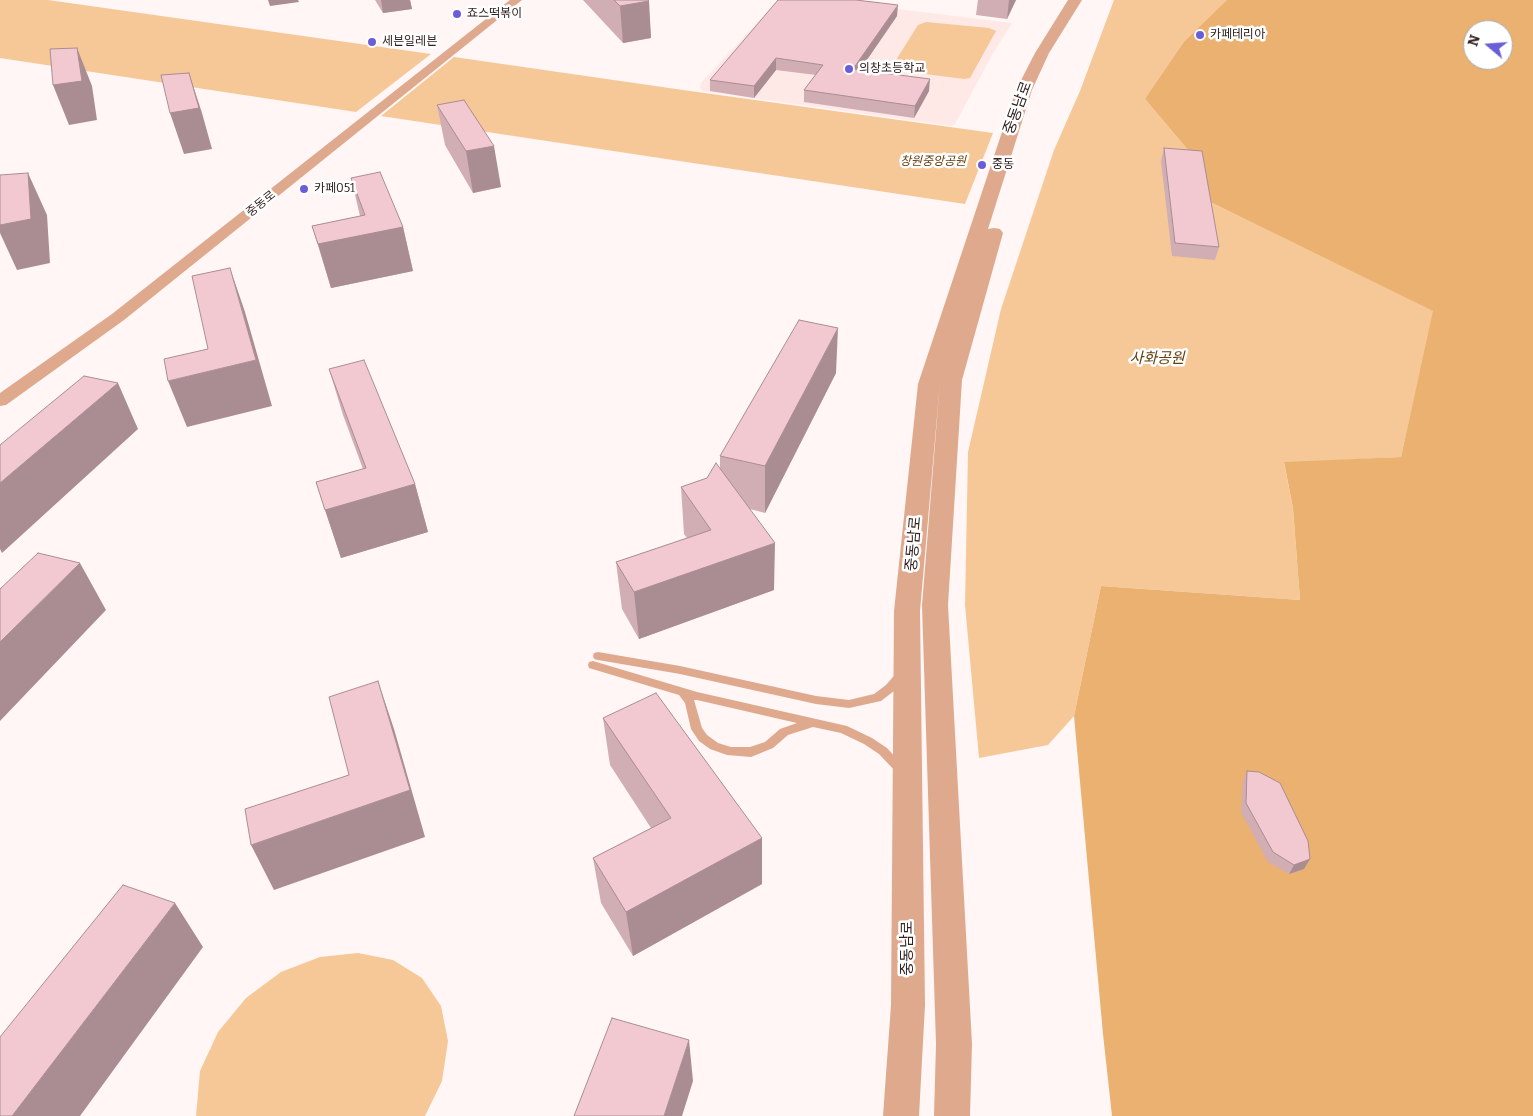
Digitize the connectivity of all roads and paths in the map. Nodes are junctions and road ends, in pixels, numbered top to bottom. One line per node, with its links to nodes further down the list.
1 (516, 0): 4 (street, 중동로)
2 (1075, 0): 5 (street, 중동남로)
3 (1088, 0): 10 (street, 중동남로)
4 (0, 401)
5 (908, 664): 6 (lane); 8 (street, 중동남로)
6 (683, 692): 7 (lane); 7 (lane)
7 (812, 722): 8 (lane)
8 (907, 777): 9 (street, 중동남로)
9 (901, 1116)
10 (952, 1116)

